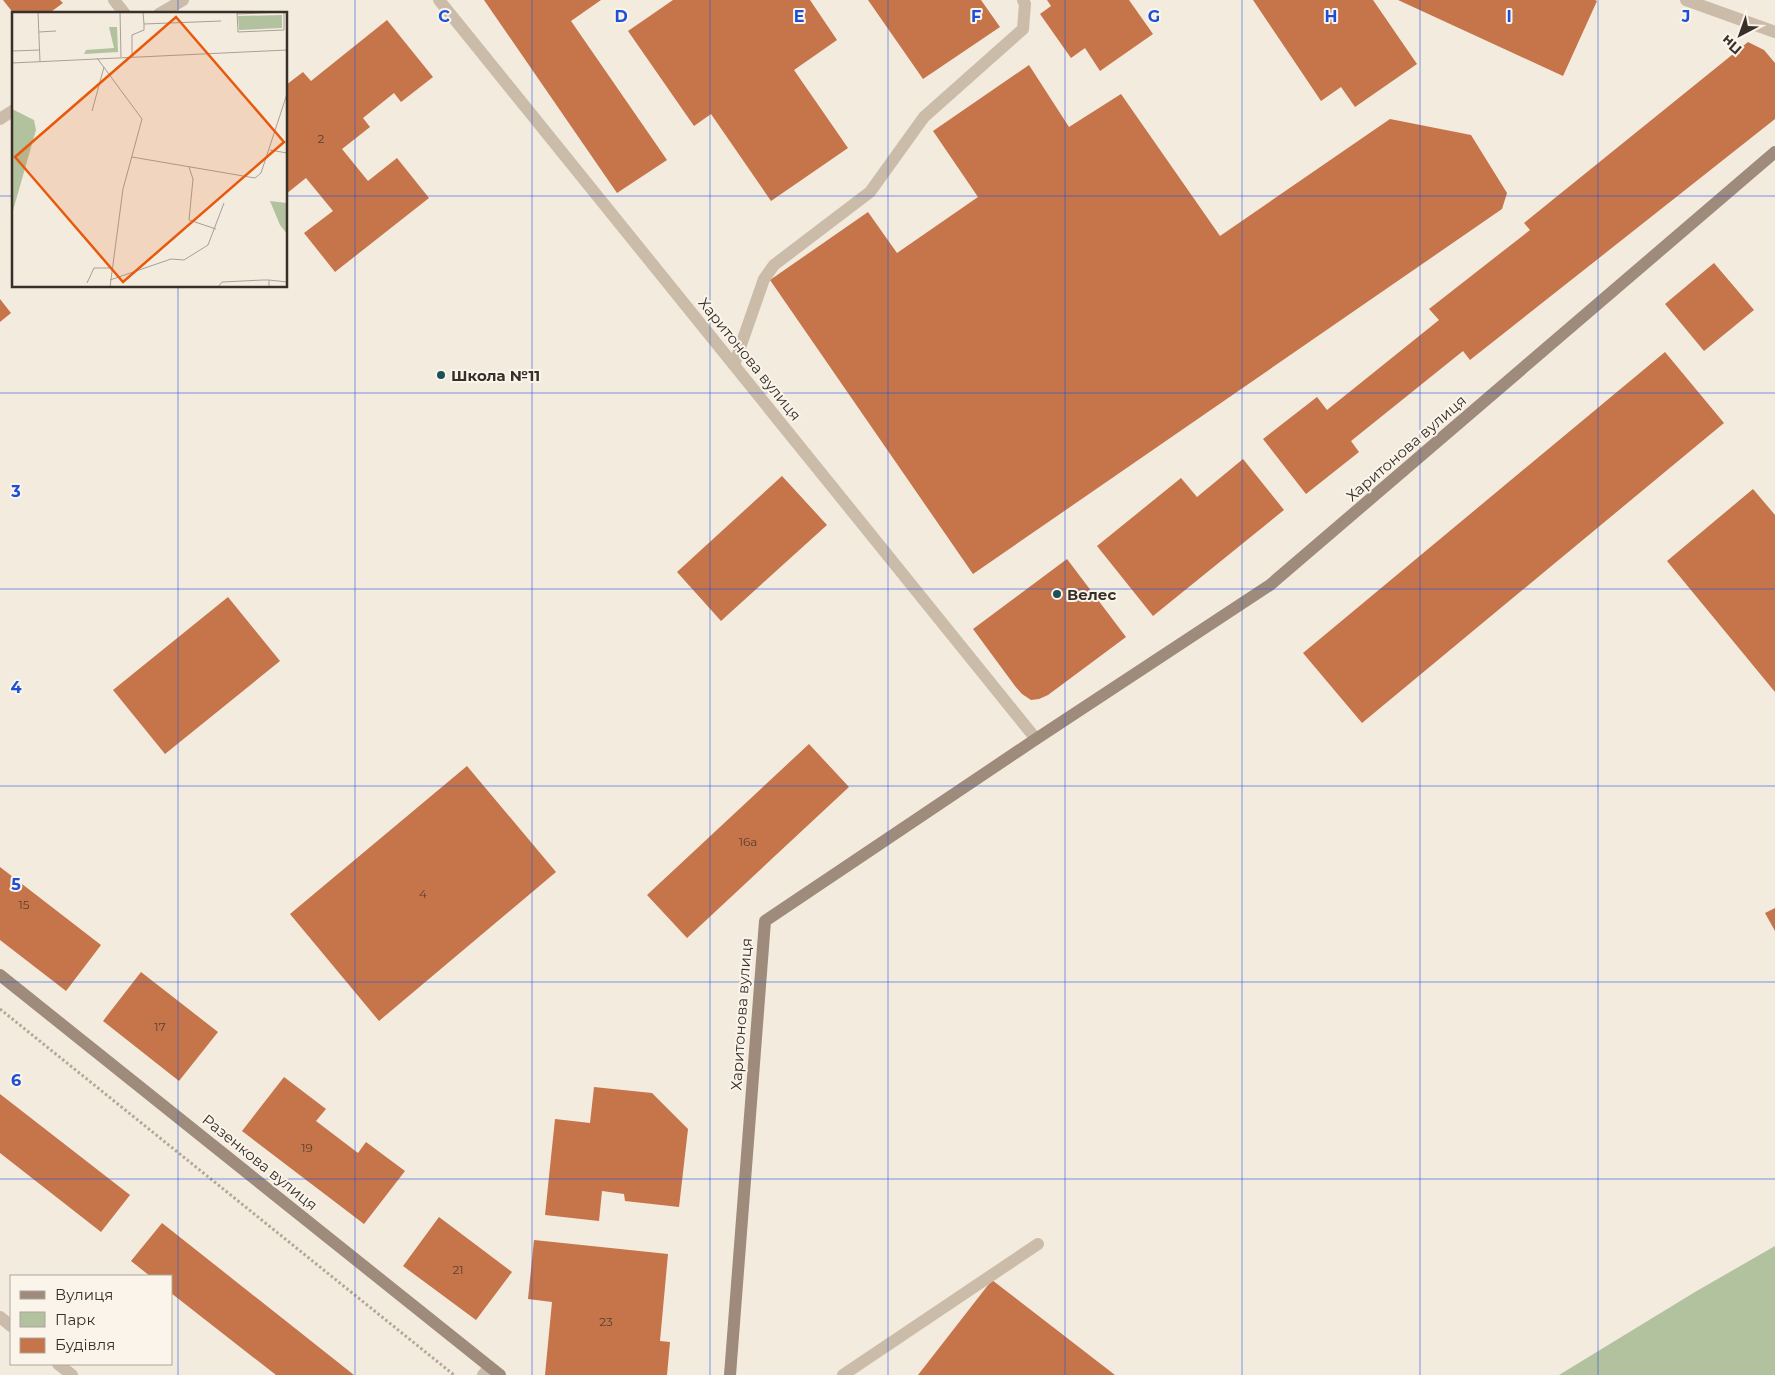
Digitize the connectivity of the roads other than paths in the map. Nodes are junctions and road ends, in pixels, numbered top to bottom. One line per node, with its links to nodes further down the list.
1 (114, 0): 6 (street)
2 (183, 0): 7 (street)
3 (439, 0): 12 (street, Харитонова вулиця)
4 (1022, 0): 12 (street)
5 (1686, 0): 8 (street)
6 (124, 12)
7 (162, 12)
8 (1775, 32)
9 (12, 111): 10 (street)
10 (0, 119)
11 (1775, 152): 13 (street, Харитонова вулиця)
12 (734, 365): 13 (street, Харитонова вулиця)
13 (1036, 739): 20 (street, Харитонова вулиця)
14 (0, 975): 17 (street, Разенкова вулиця)
15 (1038, 1244): 21 (street)
16 (59, 1365): 18 (street)
17 (486, 1371): 19 (street, Разенкова вулиця)
18 (72, 1375)
19 (500, 1375)
20 (730, 1375)
21 (843, 1375)

